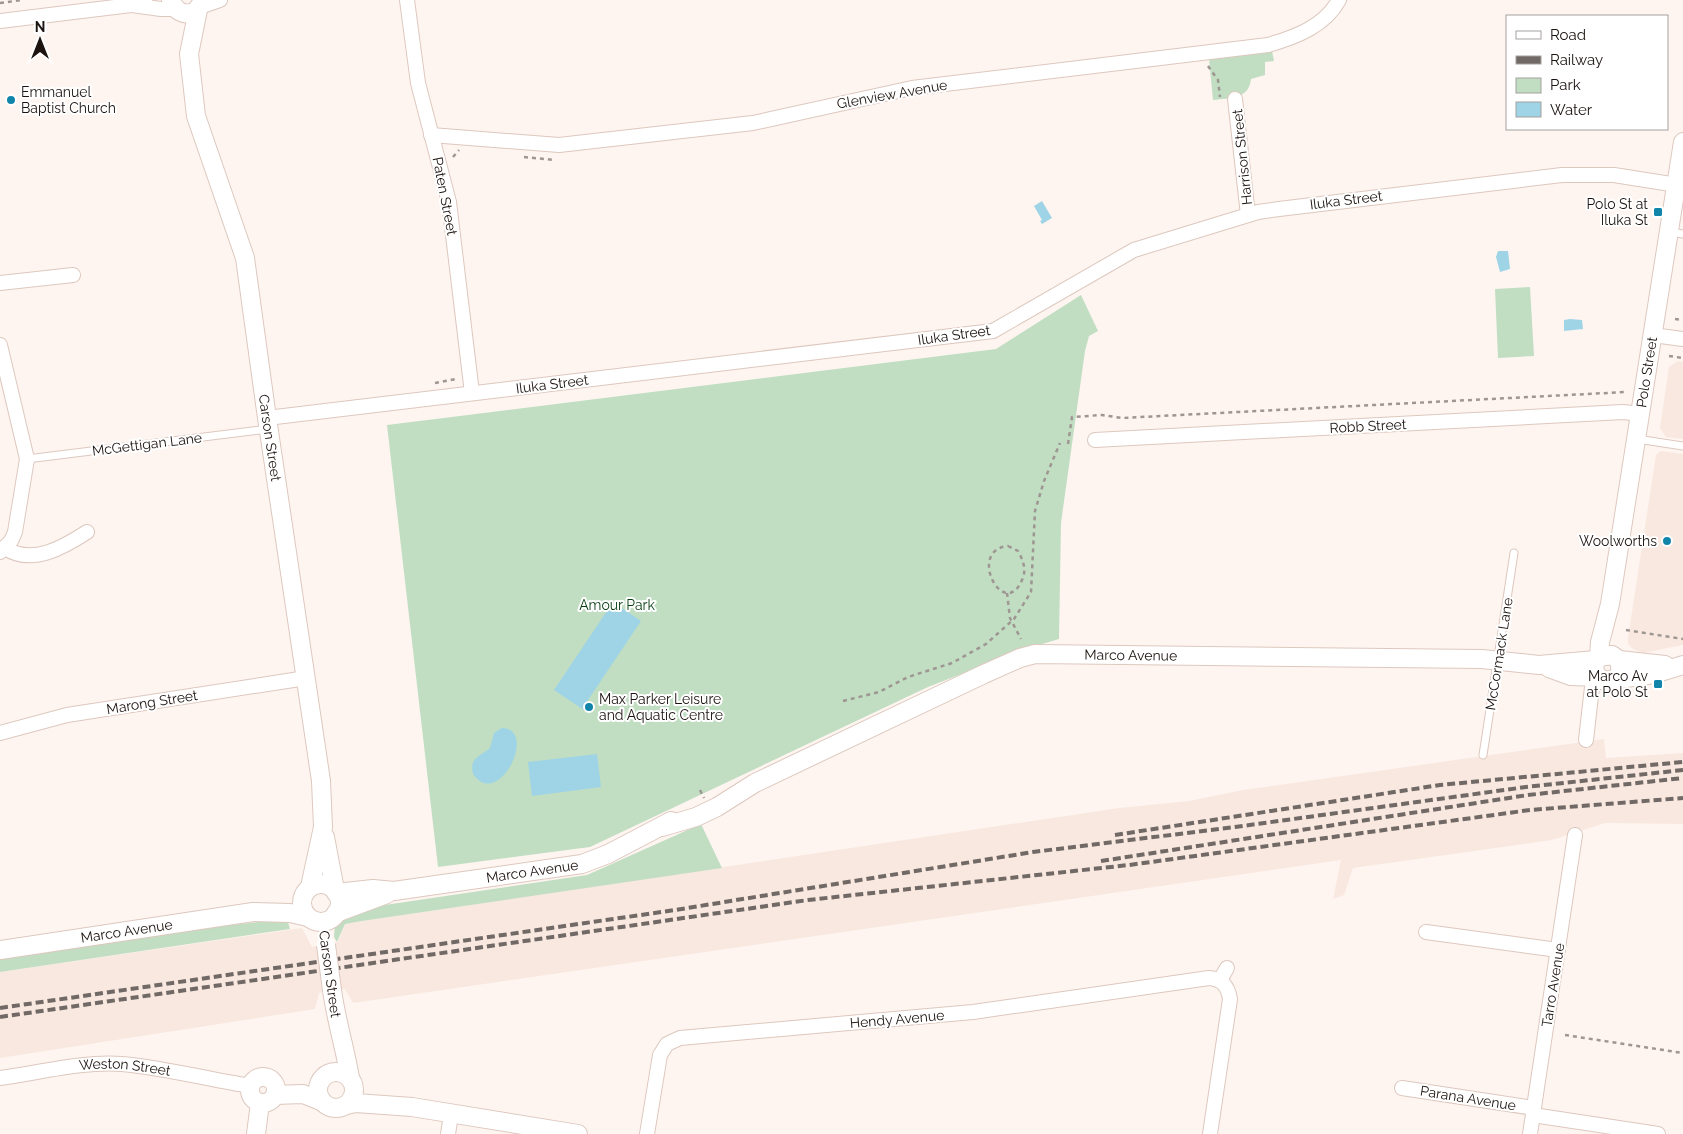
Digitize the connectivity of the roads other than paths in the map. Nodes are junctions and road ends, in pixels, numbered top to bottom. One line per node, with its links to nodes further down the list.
1 (145, 0): 5 (street)
2 (220, 0): 6 (street)
3 (407, 0): 11 (street, Paten Street)
4 (1339, 0): 11 (street, Glenview Avenue)
5 (131, 5): 7 (street); 8 (street)
6 (200, 5): 7 (street); 9 (street, Carson Street)
7 (175, 7): 9 (street, Carson Street)
8 (0, 21)
9 (189, 54): 23 (street, Carson Street)
10 (1235, 99): 14 (street, Harrison Street)
11 (432, 135): 21 (street, Paten Street)
12 (1683, 142): 13 (street, Polo Street)
13 (1677, 185): 14 (street, Iluka Street); 15 (street, Polo Street)
14 (1248, 216): 21 (street, Iluka Street)
15 (1676, 233): 18 (street, Polo Street)
16 (73, 275): 17 (street)
17 (0, 283)
18 (1653, 335): 19 (street); 22 (street, Polo Street)
19 (1683, 338)
20 (0, 345): 27 (street)
21 (472, 393): 23 (street, Iluka Street)
22 (1641, 414): 24 (street, Polo Street); 25 (street, Robb Street)
23 (267, 423): 27 (lane, McGettigan Lane); 34 (street, Carson Street)
24 (1637, 439): 26 (lane); 33 (street, Polo Street)
25 (1095, 440)
26 (1683, 446)
27 (27, 459): 29 (street)
28 (87, 532): 29 (street)
29 (3, 550)
30 (1514, 553): 31 (lane, McCormack Lane)
31 (1498, 660): 33 (street, Marco Avenue); 37 (lane, McCormack Lane); 42 (street, Marco Avenue)
32 (1683, 665): 33 (street, Marco Avenue)
33 (1606, 667): 36 (street, Polo Street)
34 (306, 678): 35 (street, Marong Street); 38 (street, Carson Street)
35 (0, 733)
36 (1586, 740)
37 (1483, 755)
38 (323, 827): 40 (street, Carson Street); 41 (street, Carson Street)
39 (1575, 835): 47 (street, Tarro Avenue)
40 (307, 890): 41 (street); 43 (street, Marco Avenue); 44 (street)
41 (335, 891): 42 (street, Marco Avenue); 44 (street)
42 (394, 891): 44 (street, Marco Avenue)
43 (253, 912): 44 (street, Marco Avenue); 46 (street, Marco Avenue)
44 (323, 917): 50 (street, Carson Street, bridge)
45 (1426, 932): 47 (street)
46 (0, 950)
47 (1558, 950): 60 (street, Tarro Avenue)
48 (1227, 968): 49 (street)
49 (1220, 980): 65 (street, Hendy Avenue); 66 (street)
50 (337, 1026): 51 (street, Carson Street); 53 (street, Carson Street)
51 (324, 1077): 53 (street); 56 (street); 57 (street)
52 (0, 1078): 54 (street, Weston Street)
53 (352, 1082): 58 (street); 59 (street)
54 (250, 1086): 56 (street); 56 (street)
55 (1402, 1088): 60 (street, Parana Avenue)
56 (270, 1094): 57 (street); 62 (street)
57 (323, 1102): 58 (street)
58 (346, 1105): 59 (street)
59 (412, 1107): 61 (street)
60 (1534, 1111): 67 (street, Tarro Avenue); 68 (street, Parana Avenue)
61 (451, 1115): 63 (street); 64 (street)
62 (256, 1134)
63 (448, 1134)
64 (578, 1134)
65 (647, 1134)
66 (1210, 1134)
67 (1530, 1134)
68 (1658, 1134)

